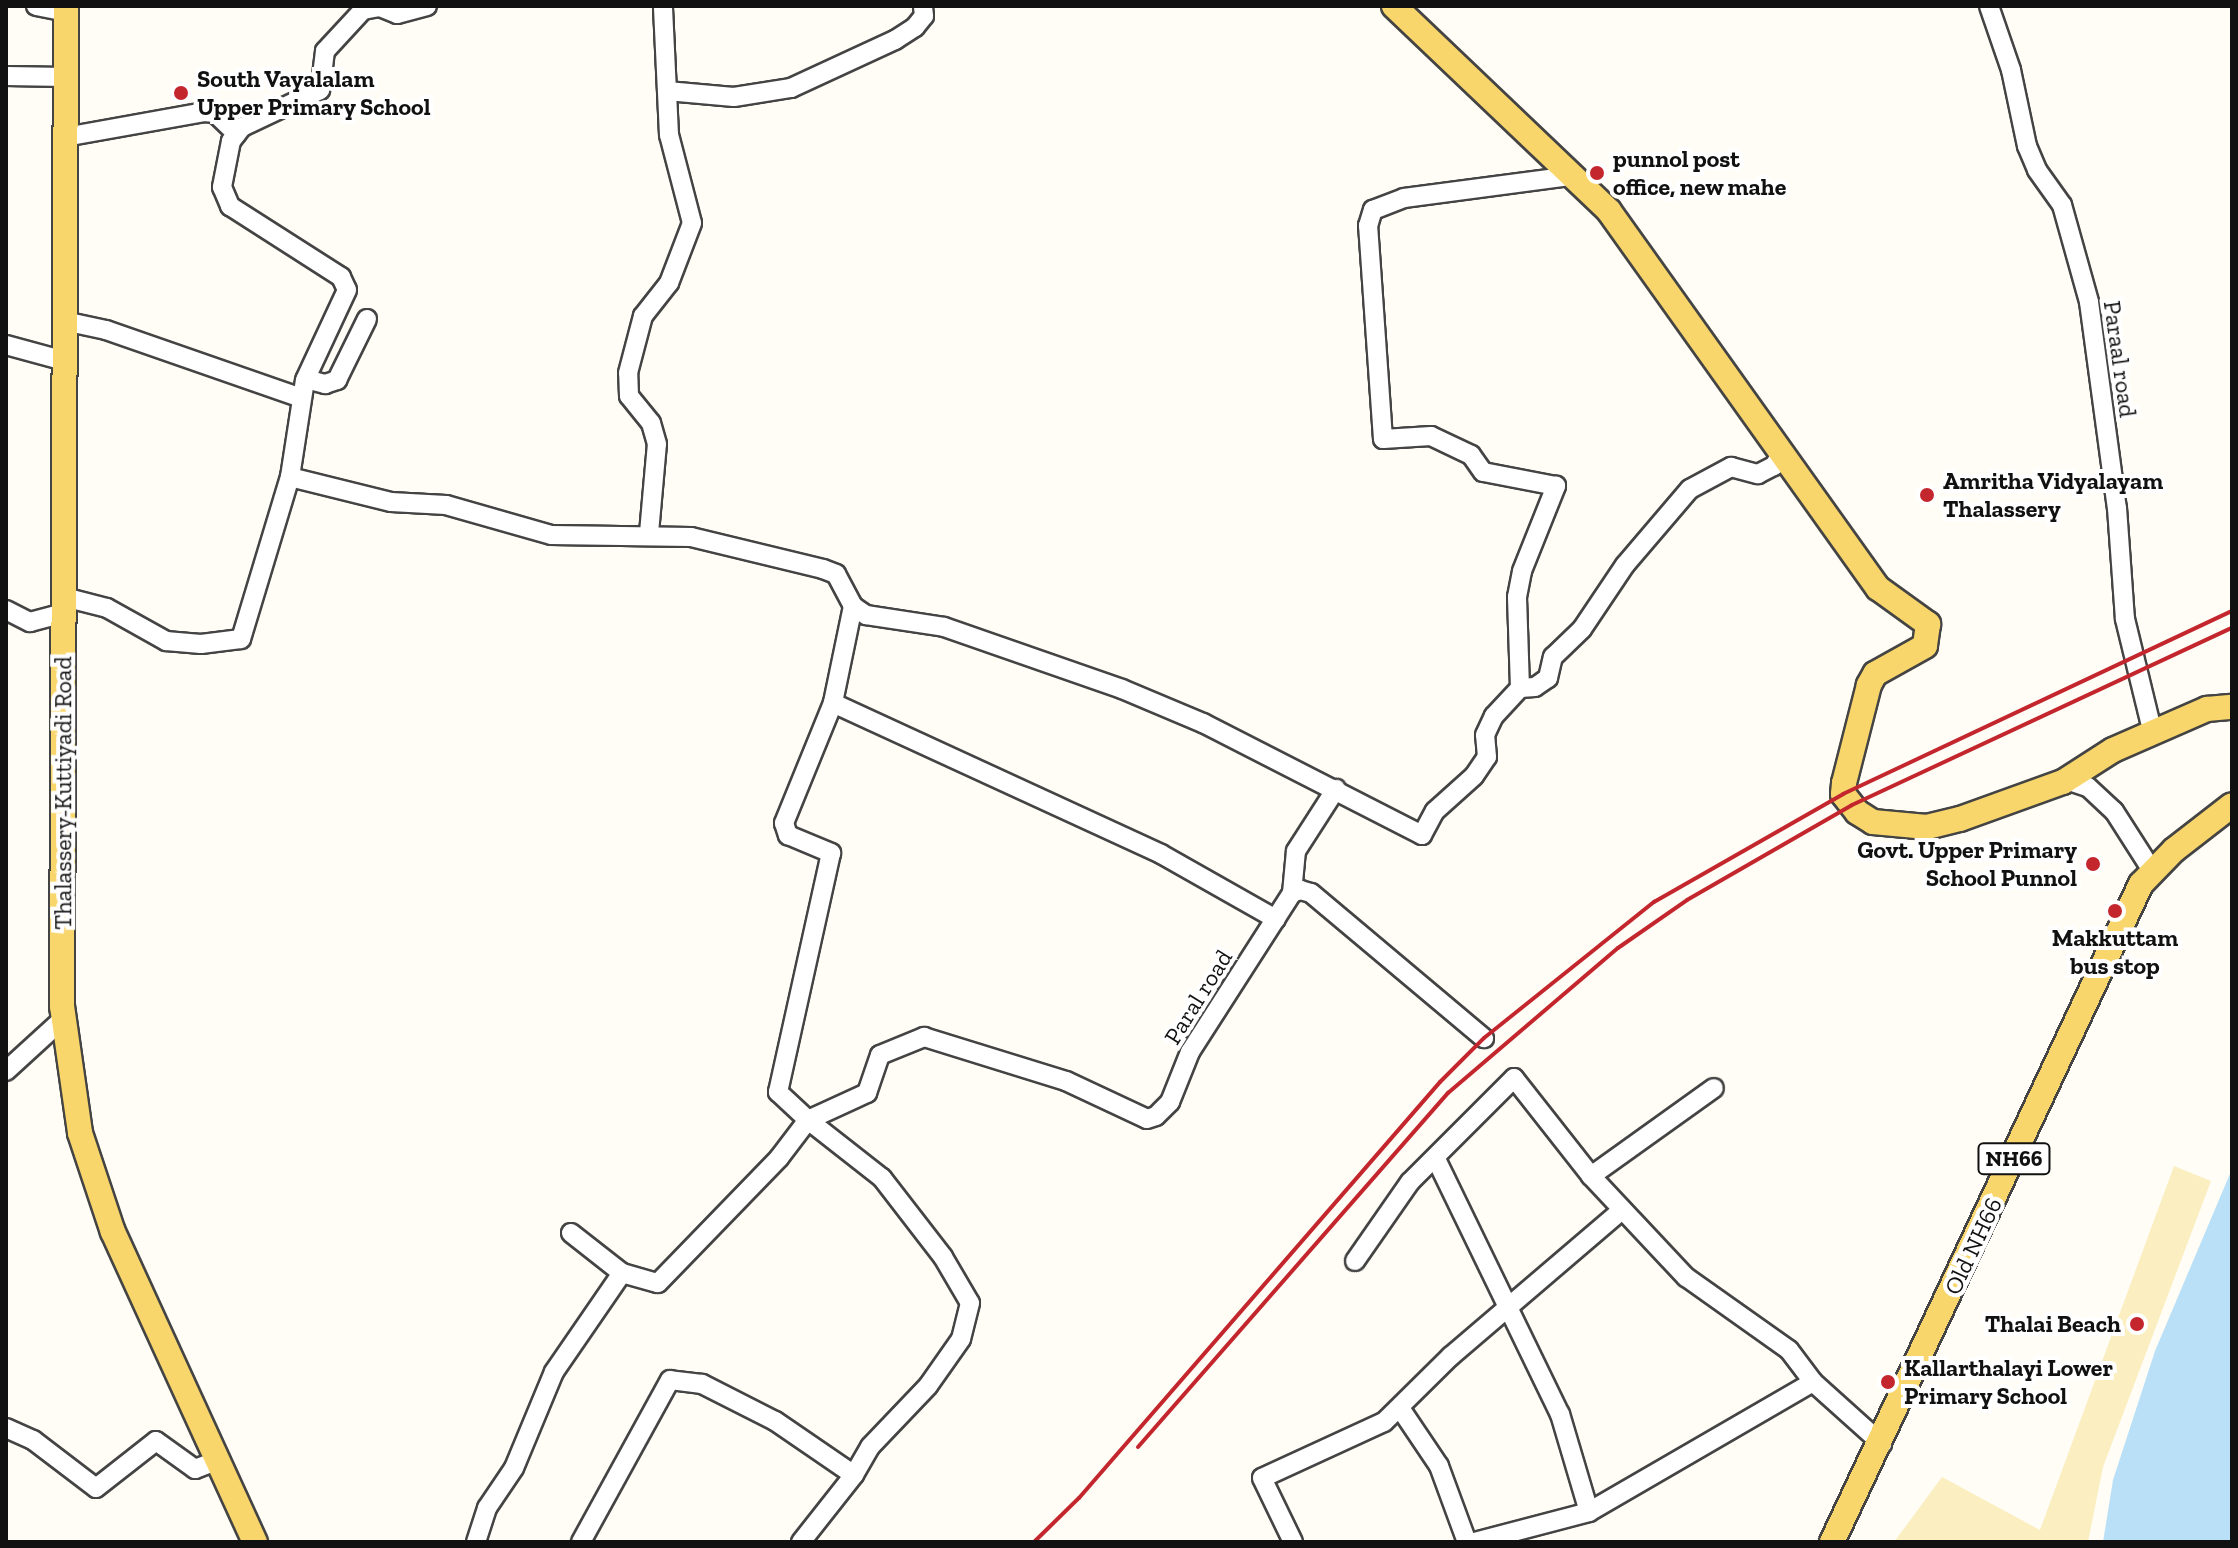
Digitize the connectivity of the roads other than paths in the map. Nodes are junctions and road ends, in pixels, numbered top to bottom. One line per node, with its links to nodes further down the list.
1 (36, 6): 7 (street)
2 (427, 6): 11 (street)
3 (663, 6): 10 (street)
4 (923, 6): 10 (street)
5 (1394, 6): 13 (main road)
6 (1989, 6): 29 (street, Paraal road)
7 (66, 9): 9 (main road, Thalassery-Kuttiyadi Road)
8 (6, 76): 9 (street)
9 (66, 77): 12 (main road, Thalassery-Kuttiyadi Road)
10 (667, 91): 22 (street)
11 (237, 134): 12 (street); 18 (street)
12 (65, 137): 15 (main road, Thalassery-Kuttiyadi Road)
13 (1572, 176): 20 (main road); 26 (street)
14 (367, 319): 18 (street)
15 (64, 321): 17 (main road, Thalassery-Kuttiyadi Road); 19 (street)
16 (6, 345): 17 (street)
17 (65, 361): 23 (main road, Thalassery-Kuttiyadi Road)
18 (306, 379): 19 (street)
19 (301, 398): 21 (street)
20 (1782, 452): 26 (street); 30 (main road)
21 (290, 477): 22 (street); 23 (street)
22 (649, 533): 24 (street)
23 (64, 605): 25 (street); 36 (main road, Thalassery-Kuttiyadi Road)
24 (853, 606): 27 (street); 31 (street)
25 (6, 610)
26 (1520, 688): 31 (street)
27 (833, 703): 35 (street); 40 (street)
28 (2232, 707): 29 (main road)
29 (2153, 734): 30 (main road)
30 (2066, 780): 33 (street)
31 (1336, 789): 34 (street)
32 (2232, 805): 33 (main road, Old NH66 / NH66)
33 (2153, 872): 51 (main road, Old NH66 / NH66)
34 (1292, 893): 35 (street, Paral road); 37 (street)
35 (1276, 919): 40 (street, Paral road)
36 (64, 1018): 38 (street); 52 (main road, Thalassery-Kuttiyadi Road)
37 (1484, 1038)
38 (6, 1071)
39 (1714, 1088): 42 (street)
40 (808, 1120): 46 (street); 53 (street)
41 (1436, 1159): 42 (street); 45 (street); 47 (street)
42 (1591, 1176): 43 (street)
43 (1622, 1210): 47 (street); 48 (street)
44 (571, 1233): 46 (street)
45 (1355, 1261)
46 (622, 1273): 56 (street)
47 (1512, 1307): 49 (street); 54 (street)
48 (1813, 1382): 51 (street); 54 (street)
49 (1400, 1408): 59 (street); 60 (street)
50 (6, 1428): 52 (street)
51 (1882, 1444): 62 (main road, Old NH66 / NH66)
52 (218, 1460): 55 (main road, Thalassery-Kuttiyadi Road)
53 (854, 1475): 57 (street); 58 (street)
54 (1589, 1512): 61 (street)
55 (255, 1542)
56 (476, 1542)
57 (581, 1542)
58 (801, 1542)
59 (1293, 1542)
60 (1467, 1542)
61 (1475, 1542)
62 (1832, 1542)

